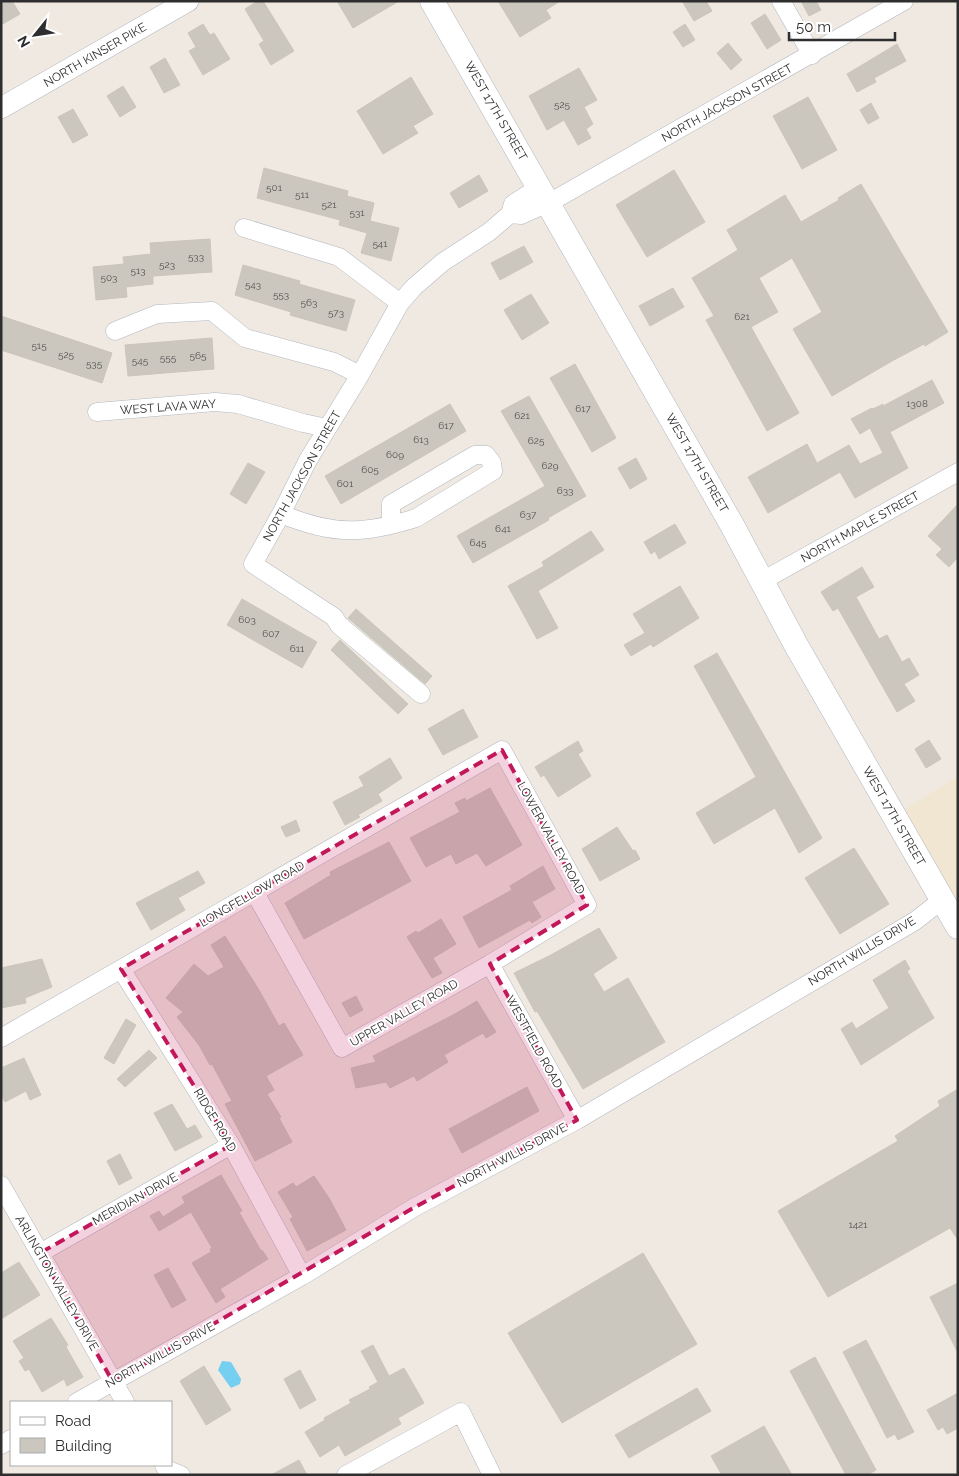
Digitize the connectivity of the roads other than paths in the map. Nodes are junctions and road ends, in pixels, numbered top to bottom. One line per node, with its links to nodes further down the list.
1 (188, 1): 6 (street, NORTH KINSER PIKE)
2 (432, 1): 7 (main road, WEST 17TH STREET)
3 (781, 1): 5 (street)
4 (904, 1): 5 (street, NORTH JACKSON STREET)
5 (812, 54): 7 (street, NORTH JACKSON STREET)
6 (1, 108)
7 (543, 195): 9 (street, NORTH JACKSON STREET); 17 (main road, WEST 17TH STREET)
8 (244, 228): 9 (street)
9 (400, 304): 11 (street, NORTH JACKSON STREET)
10 (115, 331): 11 (street)
11 (360, 375): 13 (street, NORTH JACKSON STREET)
12 (97, 412): 13 (street, WEST LAVA WAY)
13 (327, 428): 15 (street, NORTH JACKSON STREET)
14 (958, 472): 17 (street, NORTH MAPLE STREET)
15 (281, 514): 16 (street); 18 (street, NORTH JACKSON STREET)
16 (391, 525): 16 (street)
17 (762, 581): 21 (main road, WEST 17TH STREET)
18 (421, 694)
19 (502, 750): 20 (street, LONGFELLOW ROAD); 23 (street, LOWER VALLEY ROAD)
20 (255, 893): 23 (street, UPPER VALLEY ROAD); 24 (street, LONGFELLOW ROAD)
21 (942, 900): 22 (main road, WEST 17TH STREET); 26 (street, NORTH WILLIS DRIVE)
22 (958, 926)
23 (490, 964): 26 (street, WESTFIELD ROAD)
24 (121, 969): 25 (street, LONGFELLOW ROAD); 27 (street, RIDGE ROAD)
25 (1, 1038)
26 (577, 1120): 30 (street, NORTH WILLIS DRIVE)
27 (231, 1145): 29 (street, MERIDIAN DRIVE); 30 (street, RIDGE ROAD)
28 (1, 1185): 29 (street, ARLINGTON VALLEY DRIVE)
29 (40, 1253): 31 (street, ARLINGTON VALLEY DRIVE)
30 (302, 1276): 31 (street, NORTH WILLIS DRIVE)
31 (113, 1382): 32 (street, NORTH WILLIS DRIVE); 33 (street, ARLINGTON VALLEY DRIVE)
32 (78, 1401)
33 (125, 1401)
34 (164, 1466): 35 (street)
35 (181, 1475)
36 (346, 1475): 37 (street)
37 (492, 1475)

